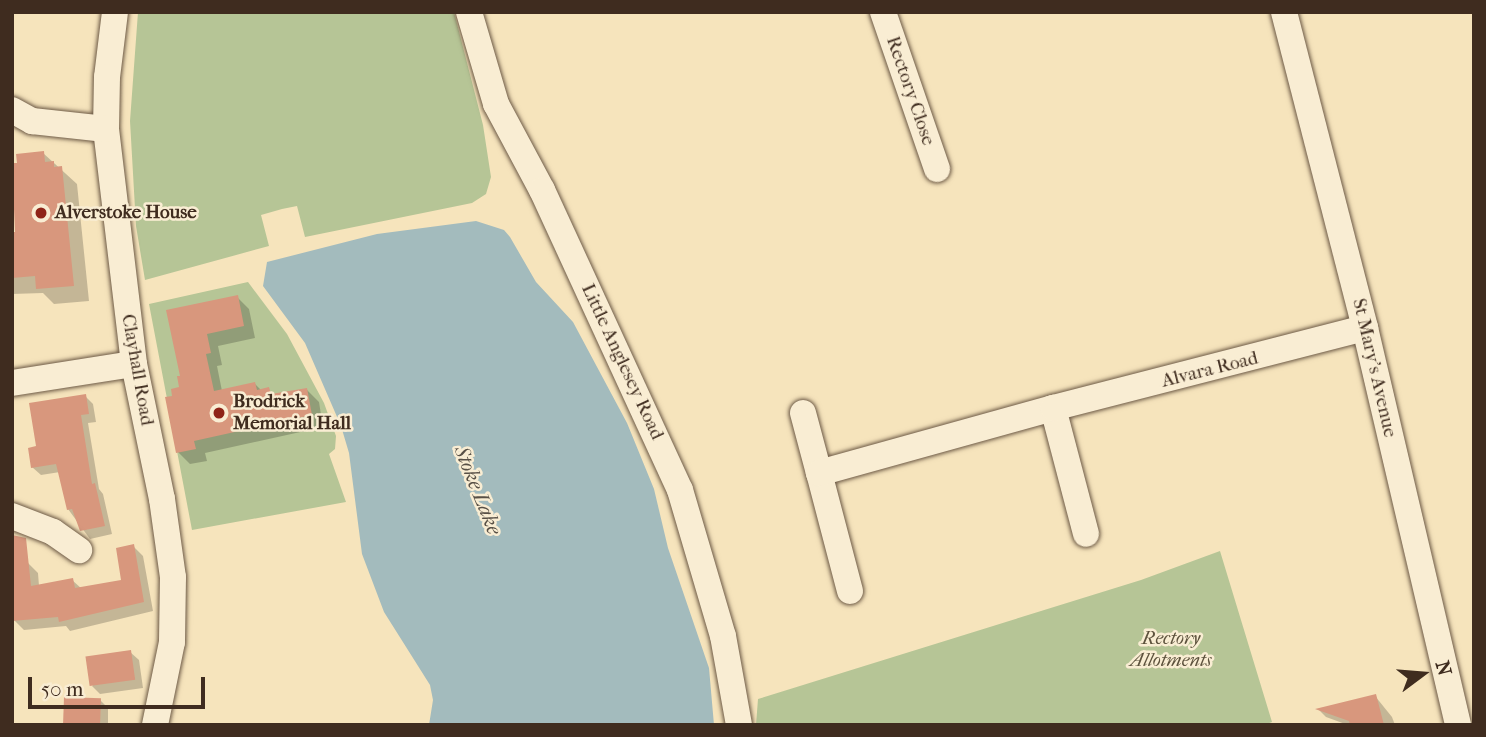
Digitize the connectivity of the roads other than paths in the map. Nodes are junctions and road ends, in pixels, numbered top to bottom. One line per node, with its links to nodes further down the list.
1 (115, 12): 6 (street, Clayhall Road)
2 (469, 12): 19 (street, Little Anglesey Road)
3 (883, 12): 7 (street, Rectory Close)
4 (1284, 12): 8 (street, St Mary's Avenue)
5 (12, 110): 6 (street)
6 (106, 129): 9 (street, Clayhall Road)
7 (937, 169)
8 (1366, 328): 11 (street, Alvara Road); 20 (street, St Mary's Avenue)
9 (134, 364): 10 (street); 18 (street, Clayhall Road)
10 (12, 383)
11 (1053, 408): 13 (street, Alvara Road); 15 (street)
12 (803, 412): 13 (street)
13 (819, 473): 17 (street)
14 (12, 516): 16 (street)
15 (1086, 534)
16 (79, 550)
17 (850, 591)
18 (155, 725)
19 (739, 725)
20 (1458, 725)

